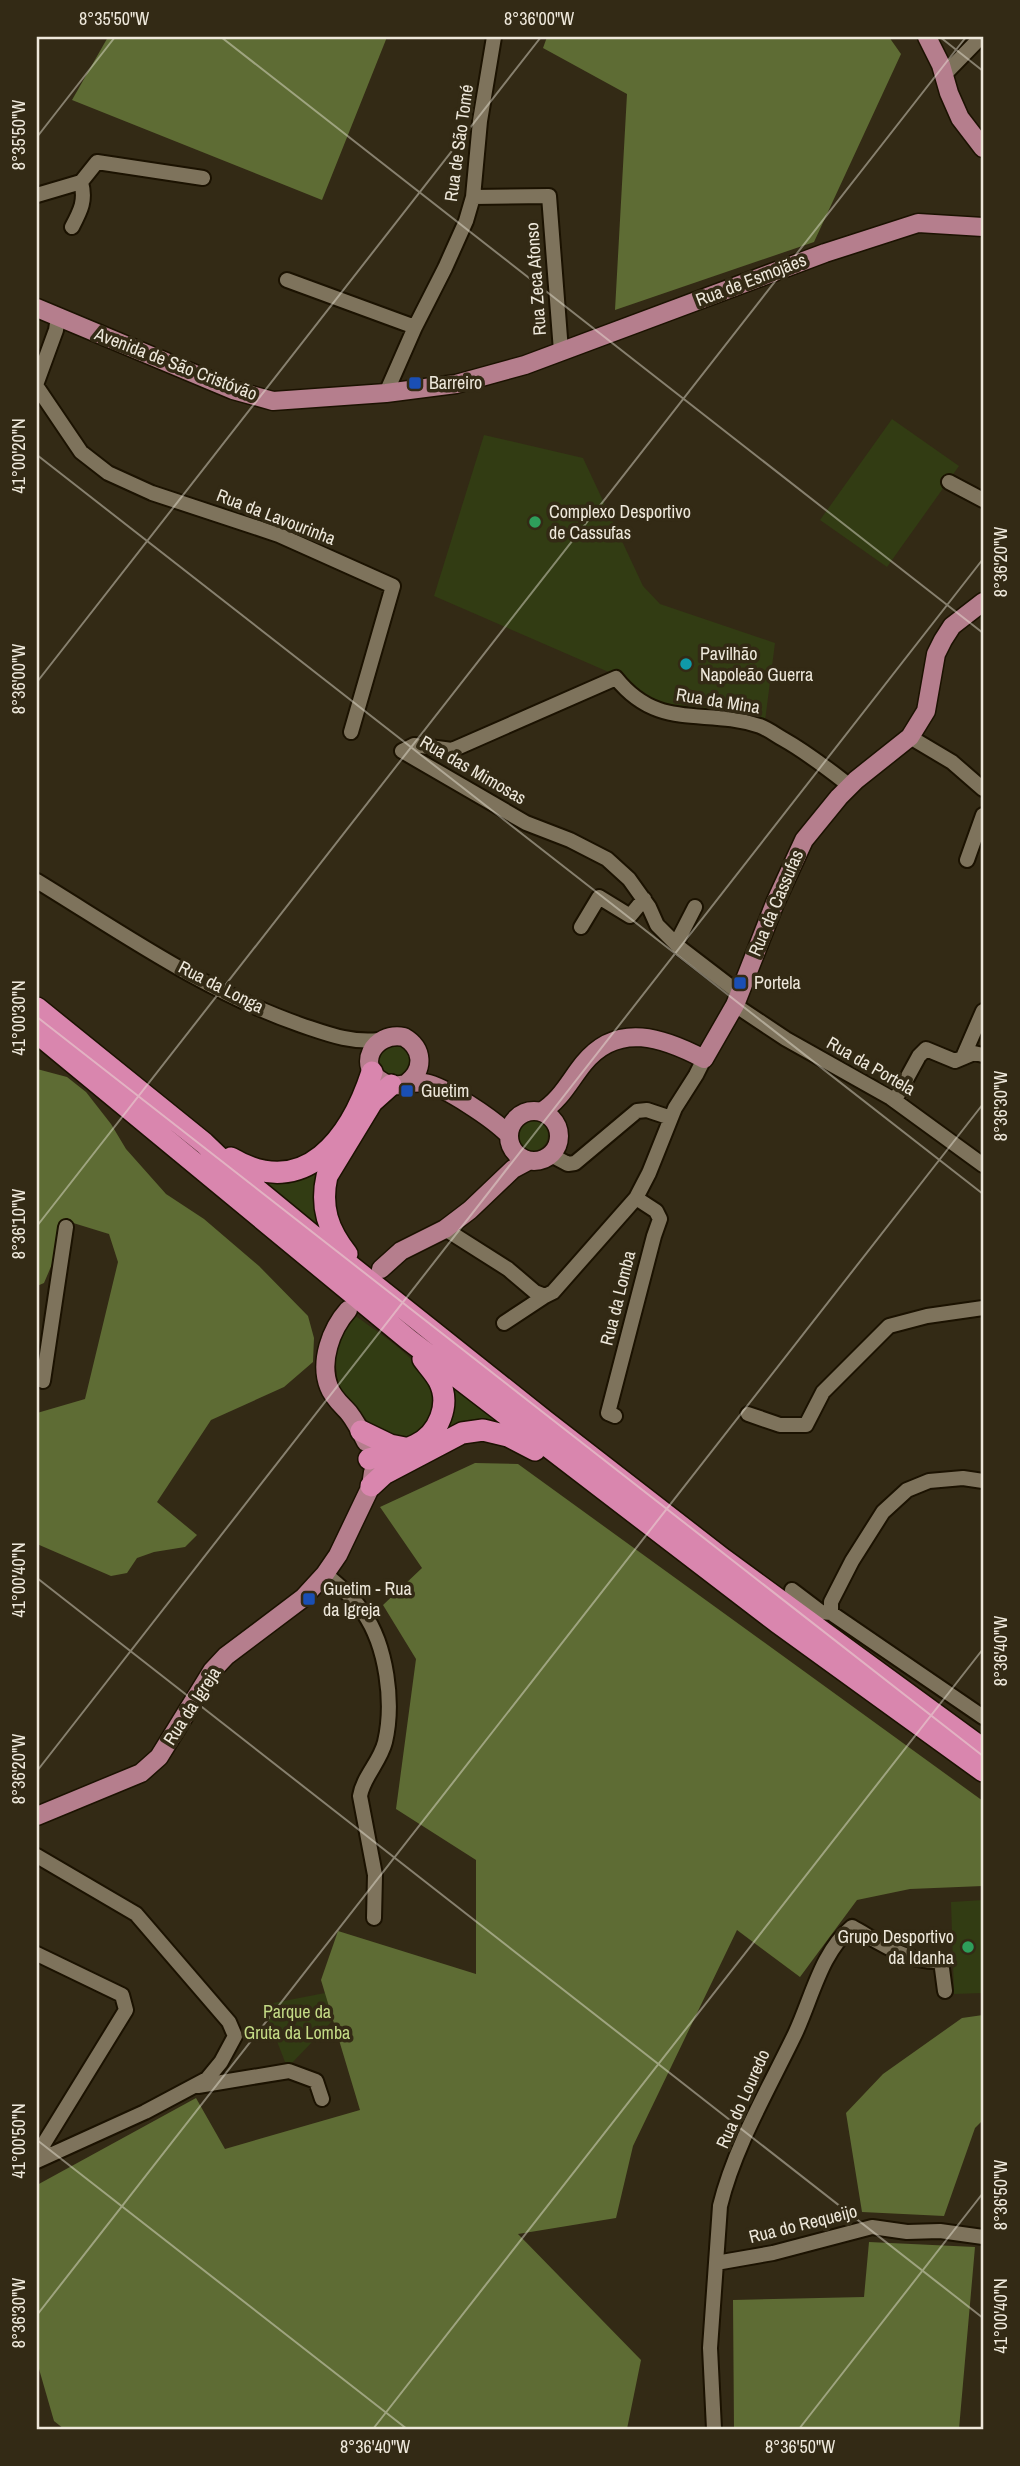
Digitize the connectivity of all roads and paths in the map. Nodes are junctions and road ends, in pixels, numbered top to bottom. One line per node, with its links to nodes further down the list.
1 (494, 37): 9 (street, Rua de São Tomé)
2 (927, 37): 4 (main road)
3 (981, 37): 4 (street)
4 (944, 75): 5 (main road)
5 (983, 148)
6 (203, 178): 7 (street)
7 (81, 182): 8 (street); 10 (street)
8 (37, 195)
9 (473, 197): 15 (street, Rua de São Tomé); 16 (street, Rua Zeca Afonso)
10 (72, 227)
11 (983, 227): 16 (main road, Rua de Esmojães)
12 (287, 280): 15 (street)
13 (37, 308): 14 (main road, Avenida de São Cristóvão)
14 (58, 317): 18 (street); 19 (main road, Avenida de São Cristóvão)
15 (415, 327): 19 (street, Rua de São Tomé)
16 (561, 351): 17 (main road, Rua de Esmojães)
17 (525, 365): 19 (main road, Avenida de São Cristóvão)
18 (37, 385): 24 (street, Rua da Lavourinha)
19 (386, 393)
20 (949, 482): 21 (street)
21 (983, 500)
22 (983, 602): 25 (main road, Rua da Cassufas)
23 (615, 678): 26 (street, Rua da Mina); 31 (street, Rua das Mimosas)
24 (351, 733)
25 (910, 737): 26 (main road, Rua da Cassufas); 27 (street)
26 (850, 786): 35 (main road, Rua da Cassufas)
27 (983, 789)
28 (983, 815): 29 (street)
29 (967, 860)
30 (37, 880): 39 (street, Rua da Longa)
31 (644, 899): 33 (street); 34 (street, Rua das Mimosas)
32 (695, 907): 34 (street)
33 (581, 927)
34 (676, 944): 35 (street, Rua das Mimosas)
35 (737, 999): 43 (main road, Rua da Cassufas); 48 (street, Rua da Portela)
36 (37, 1008): 54 (highway)
37 (983, 1011): 42 (street)
38 (37, 1033): 68 (highway)
39 (344, 1040): 40 (street, Rua da Longa); 44 (street, Rua da Longa)
40 (379, 1040): 44 (main road); 45 (main road, Rua da Longa)
41 (983, 1055): 42 (street)
42 (963, 1057): 48 (street)
43 (704, 1059): 47 (main road); 51 (street, Rua da Cassufas)
44 (371, 1065): 46 (main road, Rua da Longa); 54 (highway)
45 (420, 1065): 46 (main road); 50 (main road, Rua da Longa)
46 (399, 1084): 53 (main road, Rua da Longa); 62 (highway)
47 (559, 1097): 49 (main road); 52 (main road)
48 (895, 1100): 57 (street, Rua da Portela)
49 (541, 1112): 50 (main road, Rua da Longa); 52 (main road)
50 (518, 1116): 53 (main road)
51 (671, 1118): 55 (street); 59 (street, Rua da Cassufas)
52 (556, 1124): 55 (main road)
53 (510, 1141): 56 (main road, Rua da Longa); 58 (main road)
54 (204, 1143): 62 (highway)
55 (551, 1155): 56 (main road)
56 (527, 1161): 58 (main road)
57 (983, 1165)
58 (492, 1189): 61 (main road)
59 (636, 1198): 63 (street, Rua da Cassufas); 71 (street, Rua da Lomba)
60 (66, 1227): 67 (street)
61 (445, 1229): 62 (main road); 63 (street)
62 (372, 1272): 83 (highway)
63 (545, 1296): 66 (street, Rua da Cassufas)
64 (983, 1308): 70 (street)
65 (348, 1310): 72 (main road)
66 (504, 1323)
67 (44, 1337): 69 (street)
68 (409, 1340): 73 (highway); 75 (highway)
69 (43, 1381)
70 (748, 1414)
71 (615, 1416)
72 (361, 1431): 73 (highway); 74 (main road)
73 (409, 1455): 74 (highway); 75 (highway); 77 (highway)
74 (369, 1459): 77 (main road); 78 (main road, Rua da Igreja)
75 (566, 1462): 84 (highway)
76 (983, 1481): 81 (street)
77 (371, 1486): 78 (main road, Rua da Igreja)
78 (348, 1531): 79 (main road, Rua da Igreja)
79 (325, 1574): 85 (main road, Rua da Igreja); 87 (street)
80 (792, 1590): 81 (street)
81 (831, 1613): 82 (street)
82 (983, 1717)
83 (983, 1749)
84 (983, 1771)
85 (37, 1816)
86 (37, 1856): 90 (street)
87 (374, 1918)
88 (37, 1954): 92 (street)
89 (945, 1991): 94 (street, Rua do Louredo)
90 (193, 2086): 91 (street); 92 (street)
91 (322, 2099)
92 (41, 2159)
93 (983, 2237): 94 (street, Rua do Requeijo)
94 (716, 2263): 95 (street, Rua do Louredo)
95 (714, 2429)

